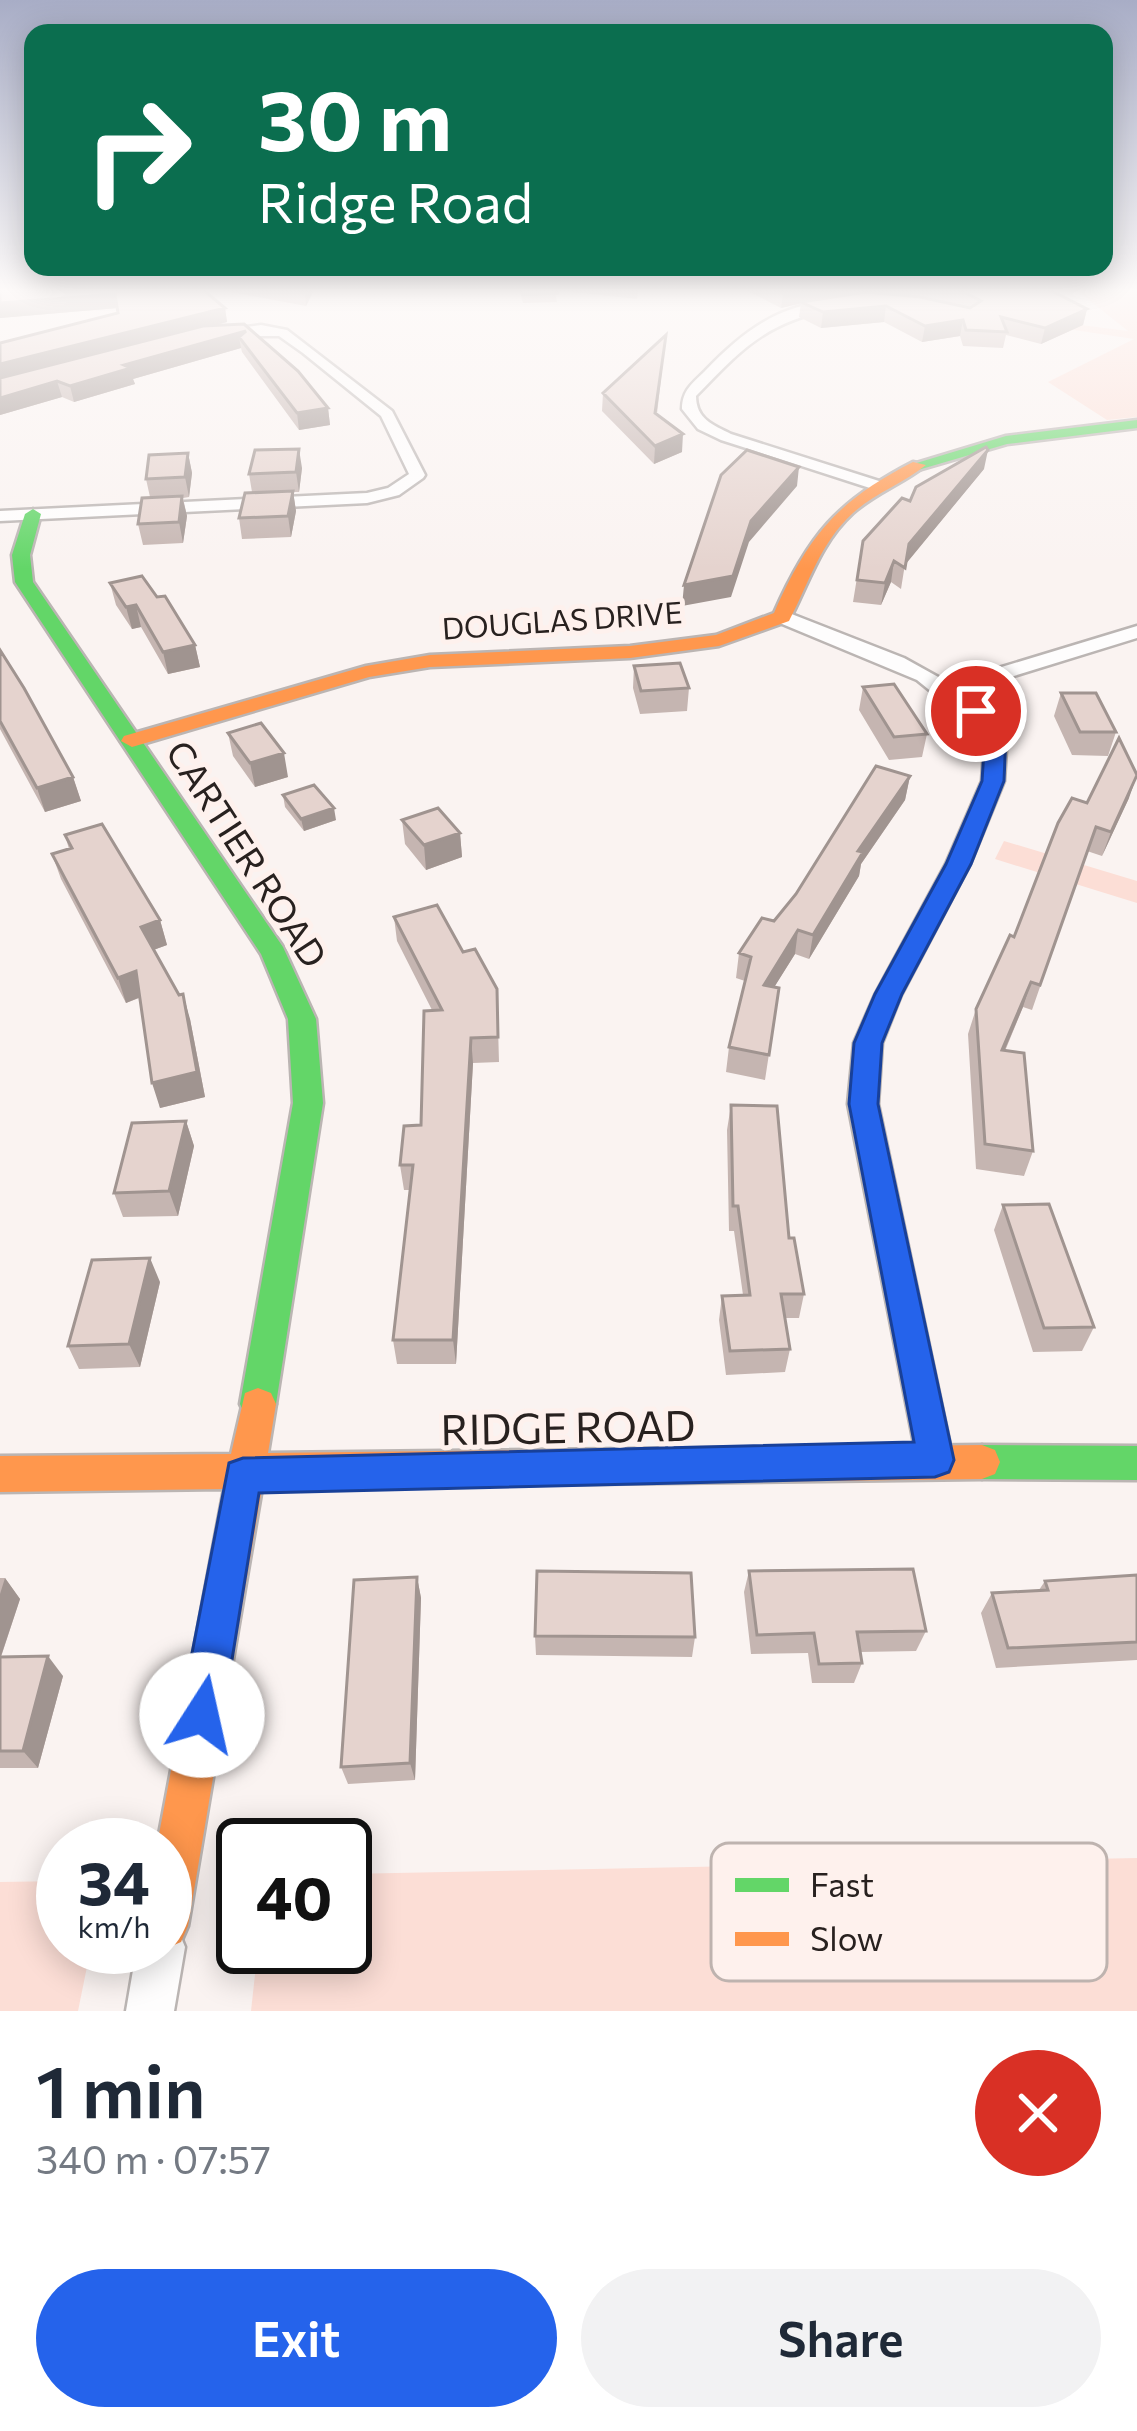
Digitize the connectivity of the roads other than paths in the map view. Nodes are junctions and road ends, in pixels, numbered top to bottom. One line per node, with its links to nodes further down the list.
1 (346, 382): 5 (street)
2 (702, 382): 4 (street)
3 (1137, 424): 4 (street)
4 (873, 484): 7 (street)
5 (33, 514): 6 (street); 10 (street, CARTIER ROAD)
6 (0, 516)
7 (782, 616): 9 (street); 10 (street, DOUGLAS DRIVE)
8 (1137, 632): 9 (street)
9 (951, 689): 11 (street)
10 (132, 741): 14 (street, CARTIER ROAD)
11 (935, 1460): 12 (street, RIDGE ROAD); 14 (street, RIDGE ROAD)
12 (1137, 1463)
13 (0, 1474): 14 (street, RIDGE ROAD)
14 (243, 1476): 15 (street, CARTIER ROAD)
15 (184, 1818)
16 (156, 1974): 17 (street)
17 (150, 2011)

